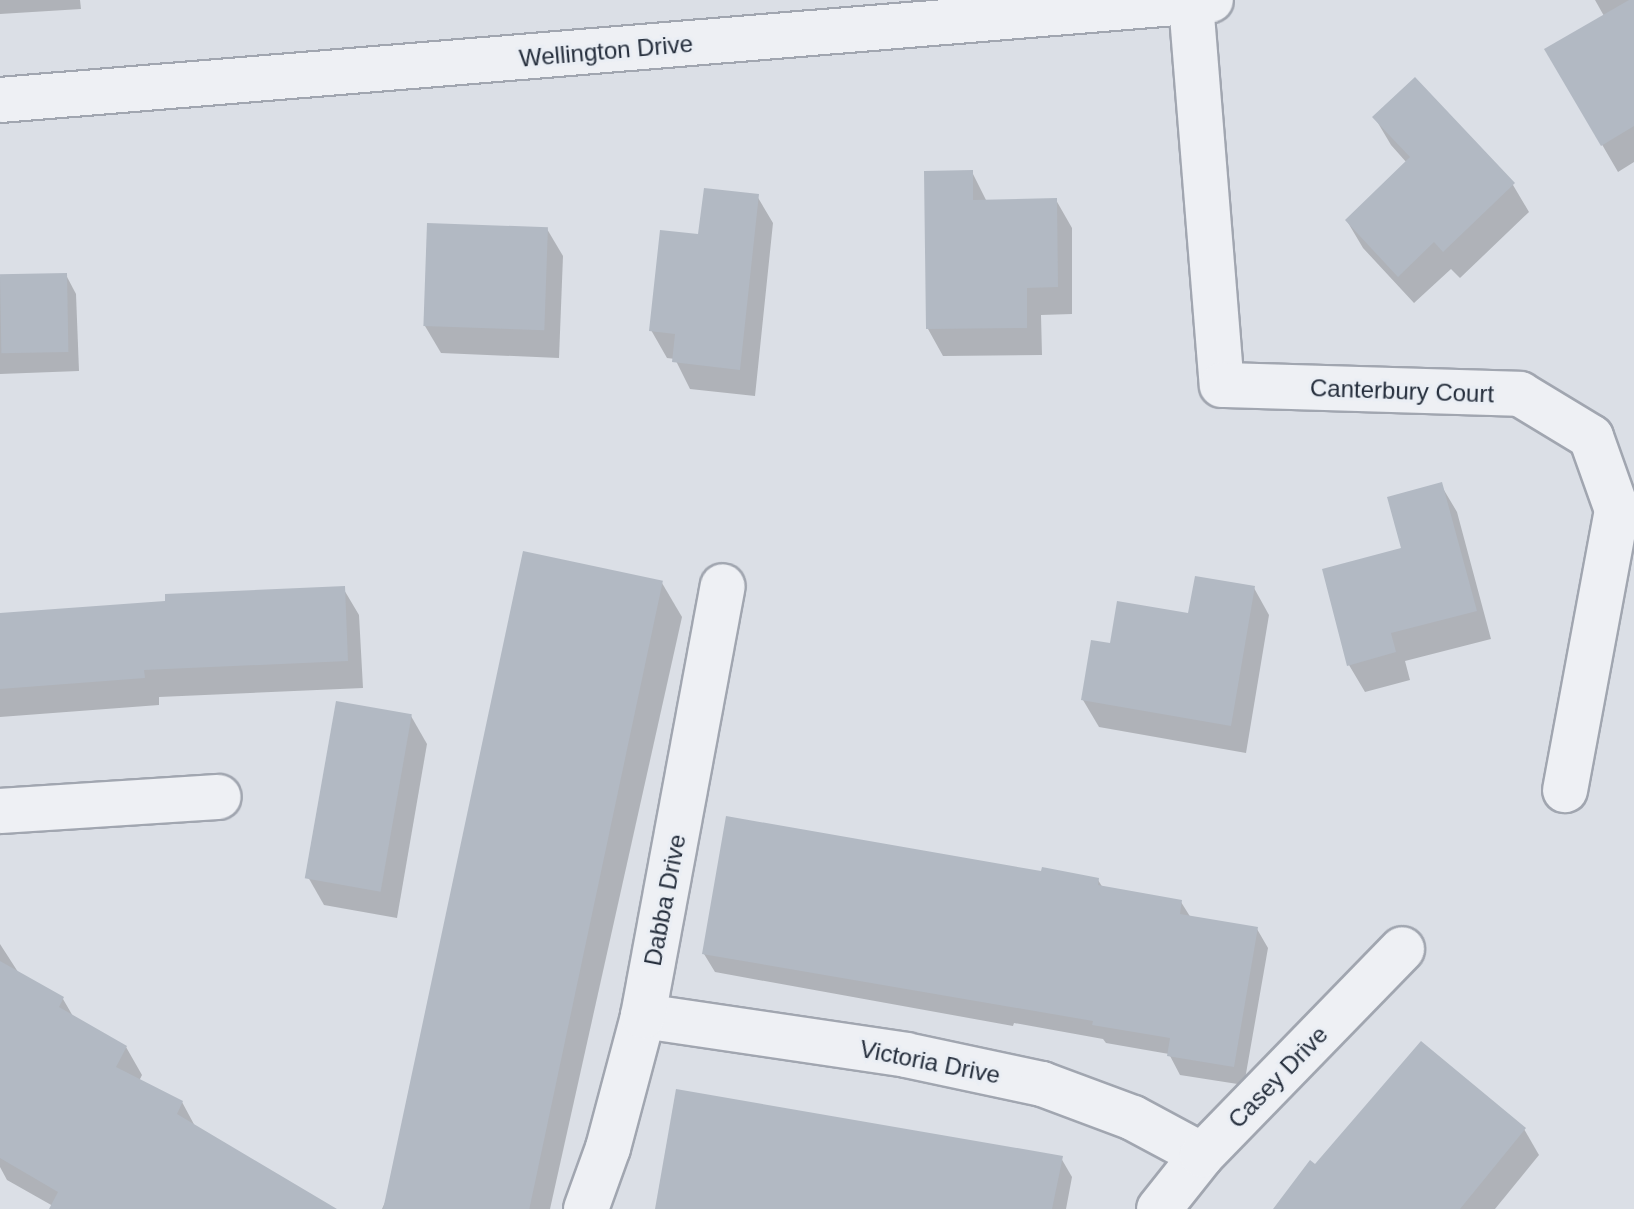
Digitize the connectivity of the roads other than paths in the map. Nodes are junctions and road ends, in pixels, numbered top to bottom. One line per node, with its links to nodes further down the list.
1 (1201, 2): 2 (street, Wellington Drive); 4 (street, Canterbury Court)
2 (0, 100)
3 (723, 586): 8 (street, Dabba Drive)
4 (1565, 790)
5 (219, 797): 6 (street)
6 (0, 811)
7 (1402, 949): 9 (street, Casey Drive)
8 (643, 1016): 9 (street, Victoria Drive); 10 (street, Dabba Drive)
9 (1202, 1155): 11 (street, Casey Drive)
10 (586, 1209)
11 (1159, 1209)

